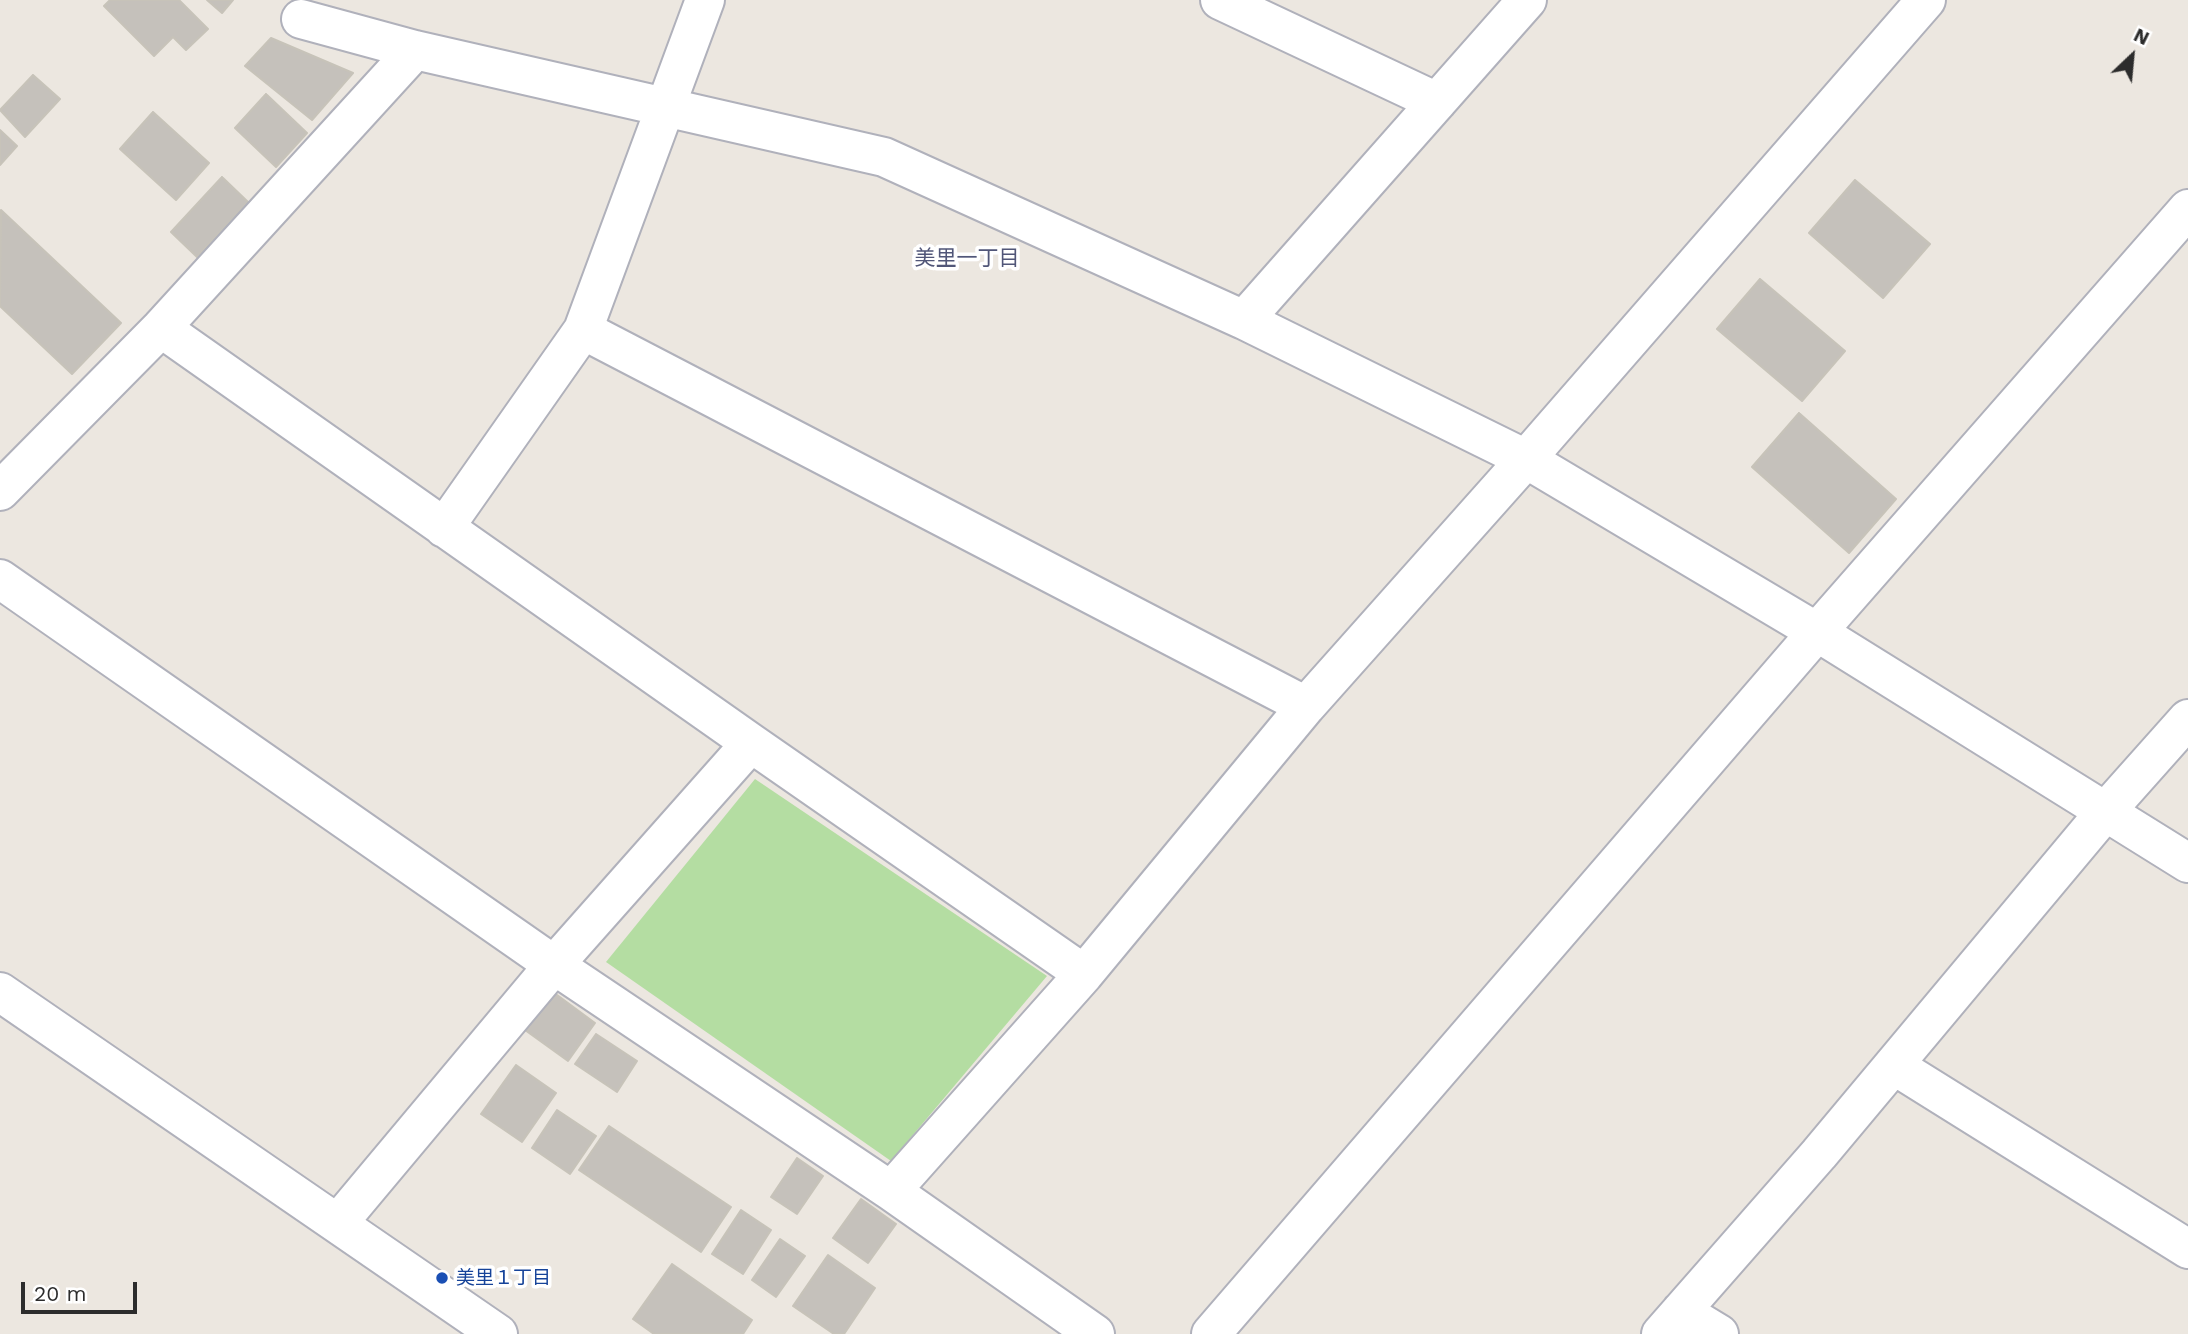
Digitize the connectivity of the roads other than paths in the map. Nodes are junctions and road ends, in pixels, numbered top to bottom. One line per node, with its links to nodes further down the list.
1 (705, 0): 8 (street)
2 (1220, 0): 7 (street)
3 (1527, 0): 7 (street)
4 (1926, 0): 13 (street)
5 (301, 19): 6 (street)
6 (415, 50): 8 (street); 11 (street)
7 (1437, 102): 10 (street)
8 (666, 107): 10 (street); 12 (street)
9 (2188, 209): 17 (street)
10 (1244, 320): 13 (street)
11 (161, 328): 14 (street); 15 (street)
12 (583, 330): 15 (street); 18 (street)
13 (1526, 459): 17 (street); 18 (street)
14 (0, 491)
15 (444, 528): 20 (street)
16 (0, 579): 23 (street)
17 (1817, 632): 21 (street); 33 (street)
18 (1306, 706): 24 (street)
19 (2188, 719): 21 (street)
20 (751, 743): 23 (street); 24 (street)
21 (2106, 811): 22 (street); 26 (street)
22 (2188, 863)
23 (554, 965): 27 (street); 28 (street)
24 (1084, 974): 27 (street)
25 (0, 992): 28 (street)
26 (1895, 1066): 29 (street); 30 (street)
27 (891, 1191): 32 (street)
28 (338, 1223): 31 (street)
29 (2188, 1249)
30 (1671, 1323): 34 (street)
31 (498, 1334)
32 (1095, 1334)
33 (1211, 1334)
34 (1719, 1334)

